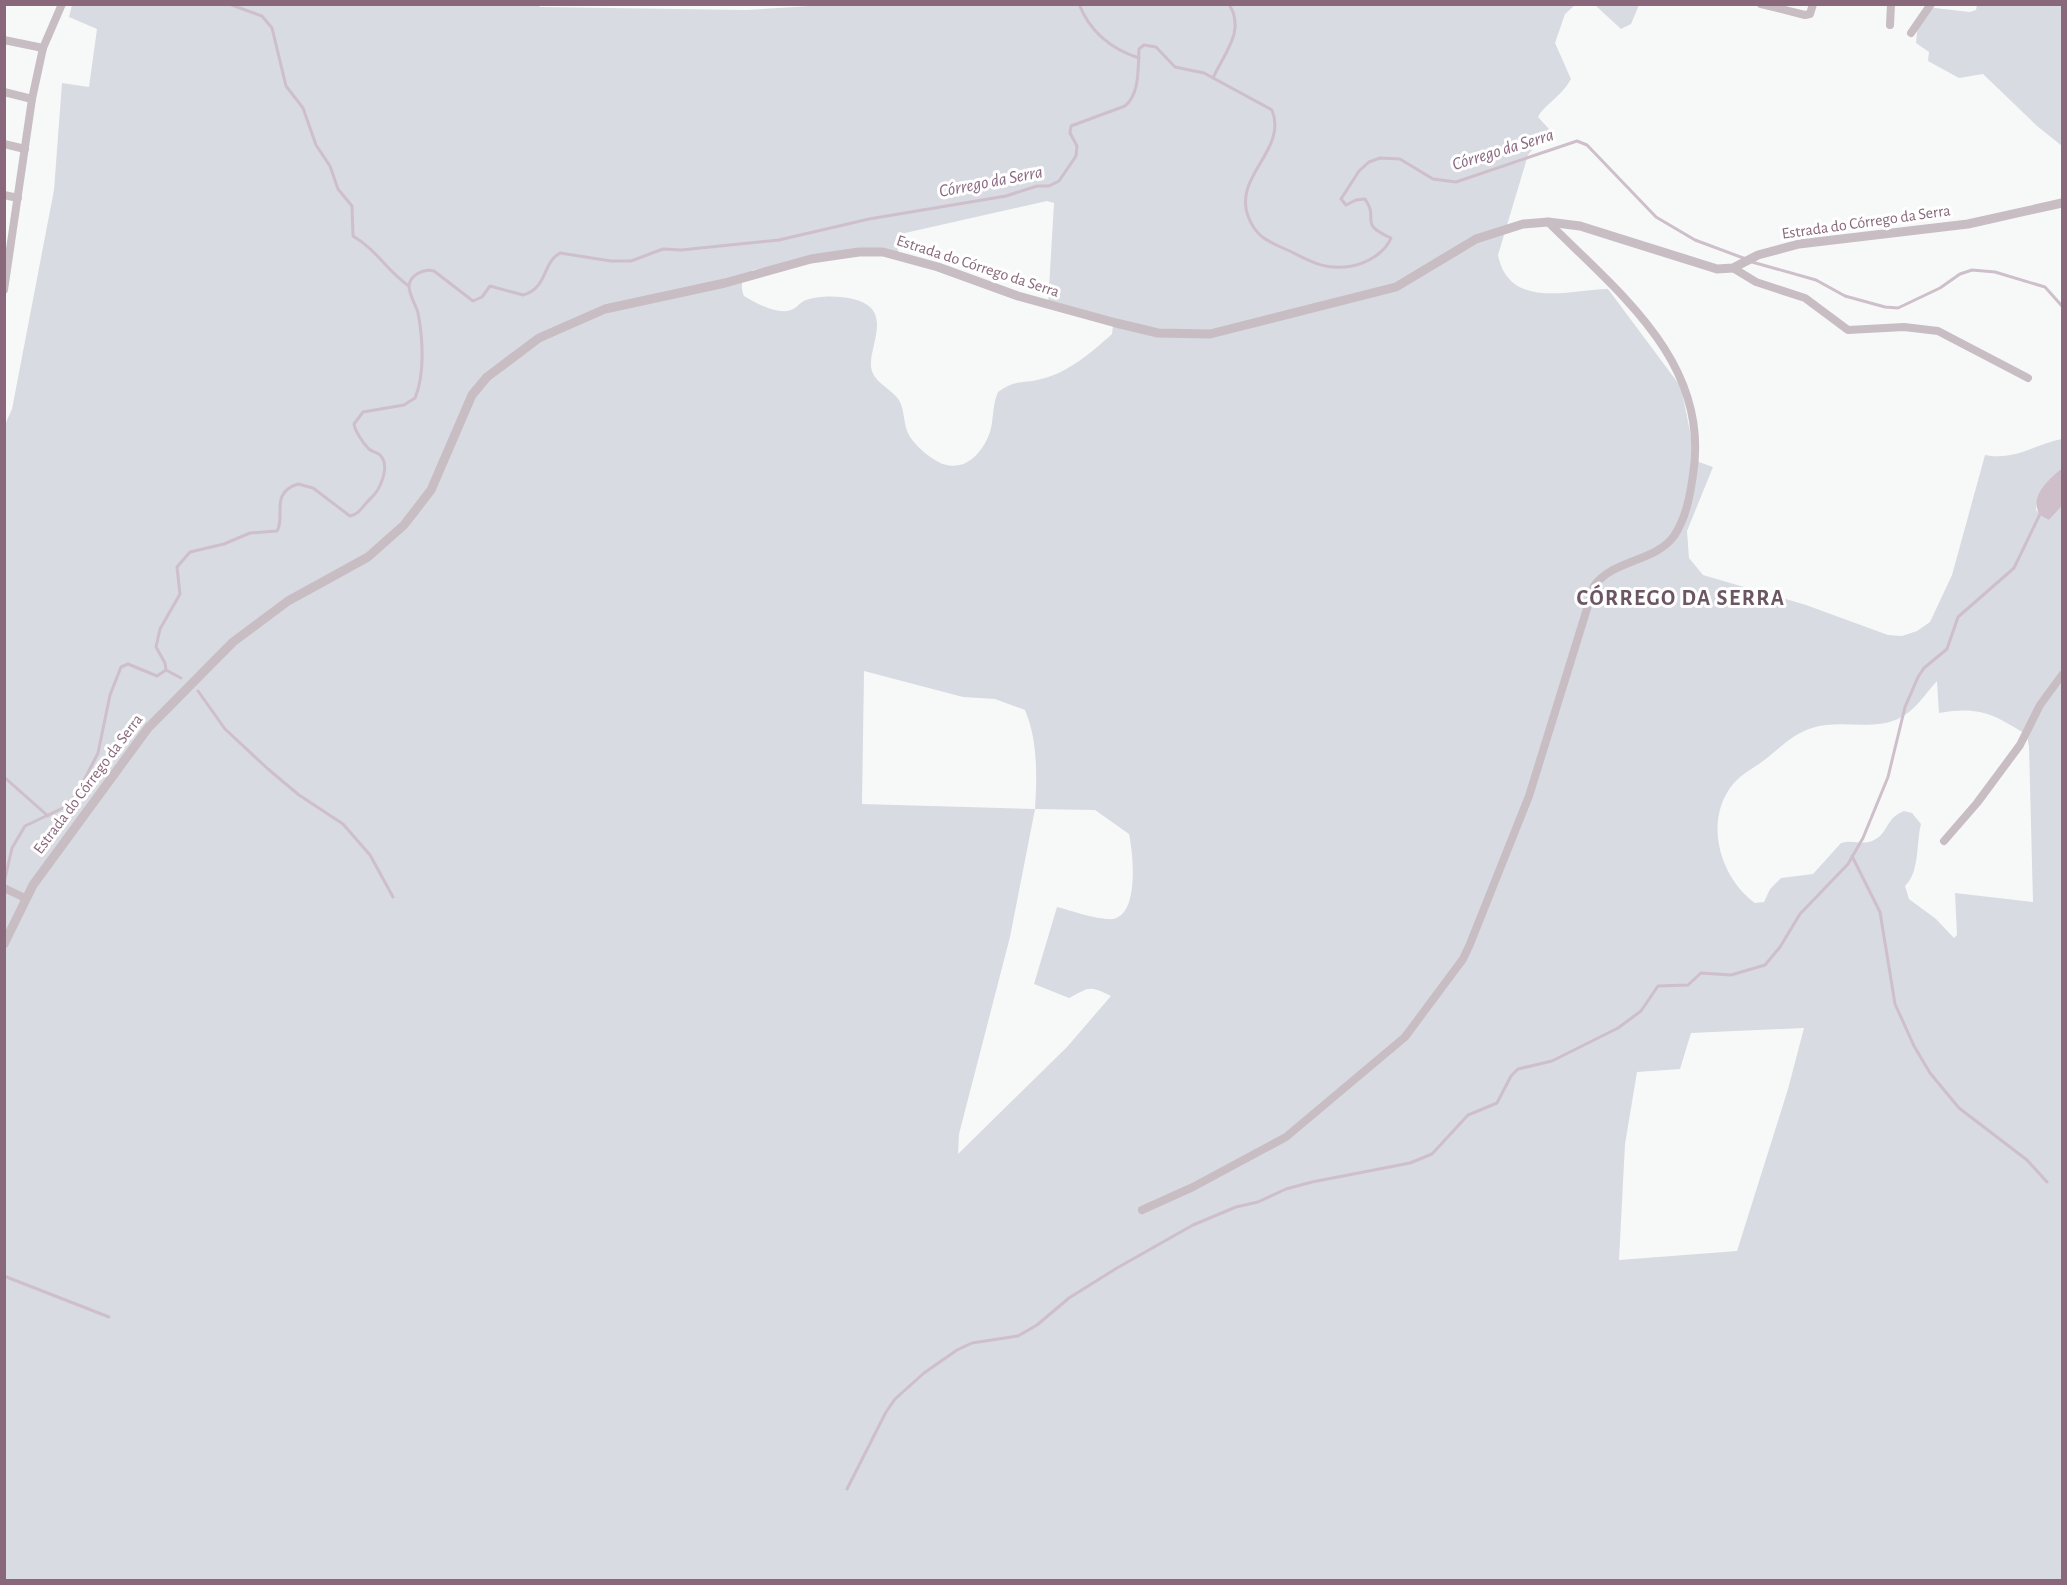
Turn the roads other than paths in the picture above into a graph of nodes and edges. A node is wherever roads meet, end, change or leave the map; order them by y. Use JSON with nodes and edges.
{"nodes":[{"id":1,"x":62,"y":4,"type":"edge"},
{"id":2,"x":1761,"y":4,"type":"edge"},
{"id":3,"x":1891,"y":4,"type":"edge"},
{"id":4,"x":1931,"y":4,"type":"edge"},
{"id":5,"x":1813,"y":7,"type":"edge"},
{"id":6,"x":1890,"y":25,"type":"dead end"},
{"id":7,"x":1911,"y":33,"type":"dead end"},
{"id":8,"x":4,"y":40,"type":"edge"},
{"id":9,"x":43,"y":48,"type":"junction"},
{"id":10,"x":4,"y":92,"type":"edge"},
{"id":11,"x":32,"y":99,"type":"junction"},
{"id":12,"x":4,"y":144,"type":"edge"},
{"id":13,"x":25,"y":149,"type":"junction"},
{"id":14,"x":4,"y":195,"type":"edge"},
{"id":15,"x":18,"y":198,"type":"junction"},
{"id":16,"x":2062,"y":203,"type":"edge"},
{"id":17,"x":1548,"y":222,"type":"junction"},
{"id":18,"x":1733,"y":268,"type":"junction"},
{"id":19,"x":4,"y":290,"type":"edge"},
{"id":20,"x":2028,"y":378,"type":"dead end"},
{"id":21,"x":2062,"y":675,"type":"edge"},
{"id":22,"x":1944,"y":841,"type":"dead end"},
{"id":23,"x":6,"y":889,"type":"edge"},
{"id":24,"x":25,"y":898,"type":"junction"},
{"id":25,"x":4,"y":944,"type":"edge"},
{"id":26,"x":1142,"y":1210,"type":"dead end"}],
"edges":[{"from":1,"to":9,"type":"street"},
{"from":2,"to":5,"type":"street"},
{"from":3,"to":6,"type":"street"},
{"from":4,"to":7,"type":"street"},
{"from":8,"to":9,"type":"street"},
{"from":9,"to":11,"type":"street"},
{"from":10,"to":11,"type":"street"},
{"from":11,"to":13,"type":"street"},
{"from":12,"to":13,"type":"street"},
{"from":13,"to":15,"type":"street"},
{"from":14,"to":15,"type":"street"},
{"from":15,"to":19,"type":"street"},
{"from":16,"to":18,"type":"street","name":"Estrada do Córrego da Serra"},
{"from":17,"to":18,"type":"street","name":"Estrada do Córrego da Serra"},
{"from":17,"to":24,"type":"street","name":"Estrada do Córrego da Serra"},
{"from":17,"to":26,"type":"street"},
{"from":18,"to":20,"type":"street"},
{"from":21,"to":22,"type":"street"},
{"from":23,"to":24,"type":"street"},
{"from":24,"to":25,"type":"street","name":"Estrada do Córrego da Serra"}]}
